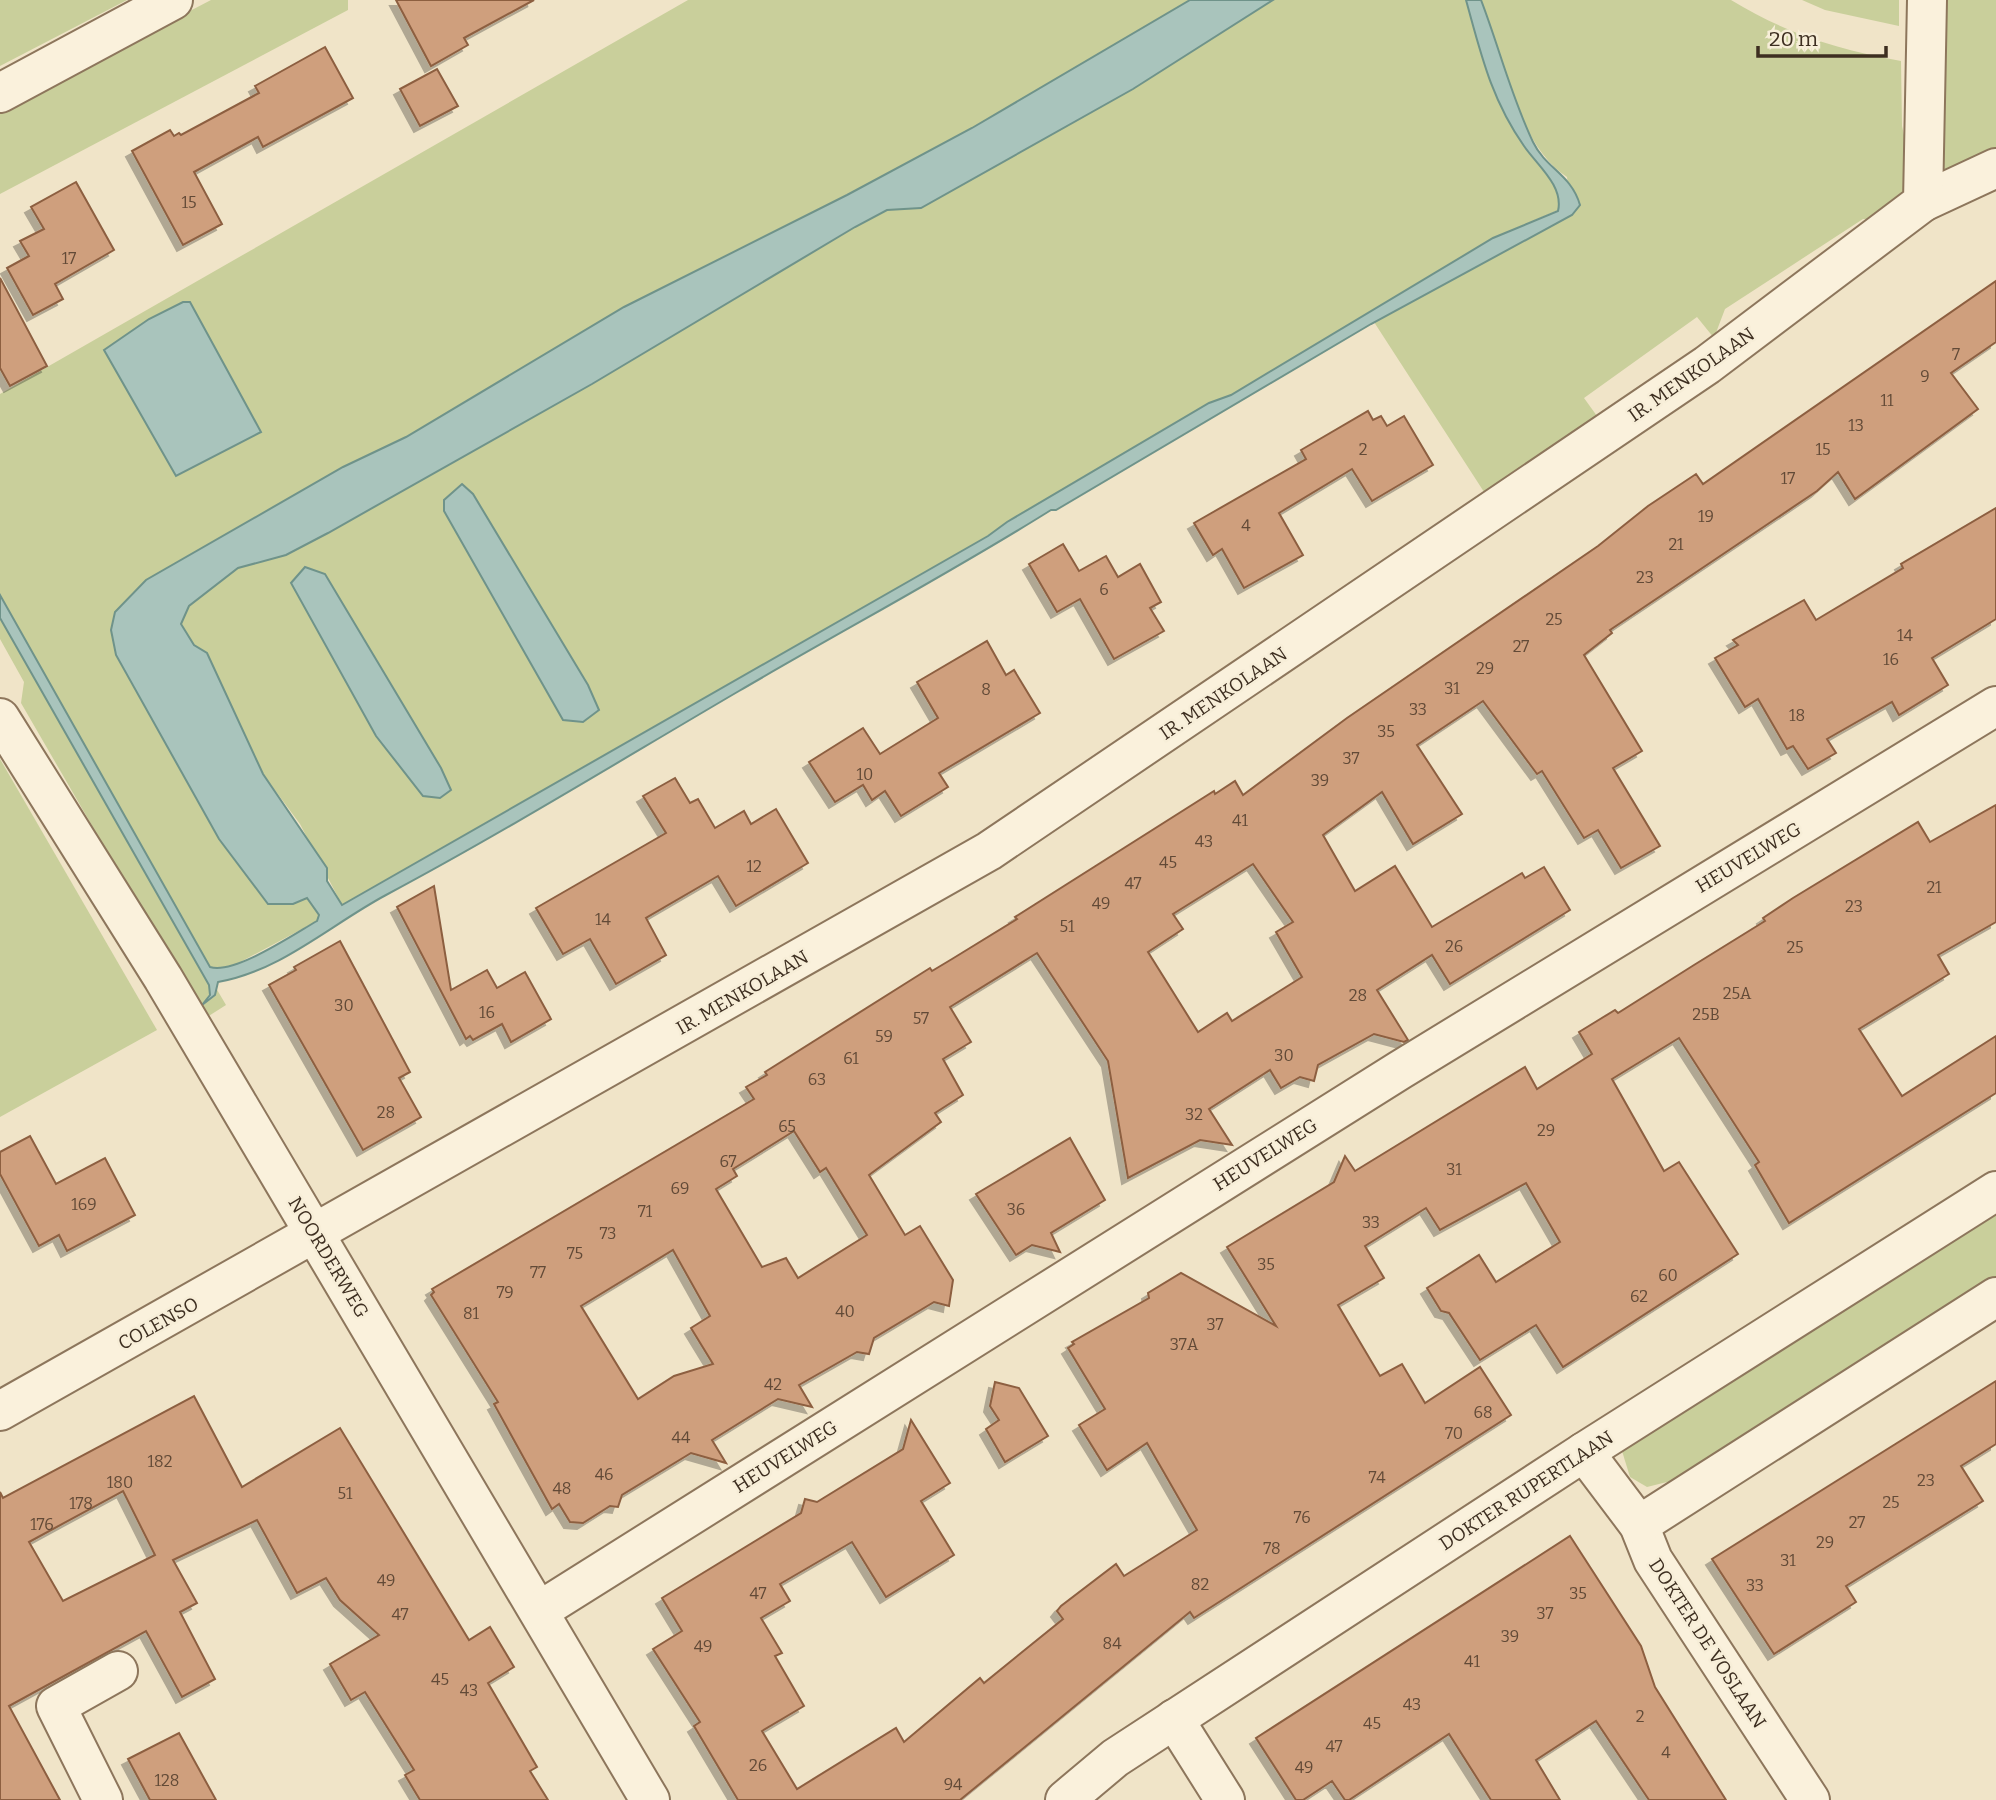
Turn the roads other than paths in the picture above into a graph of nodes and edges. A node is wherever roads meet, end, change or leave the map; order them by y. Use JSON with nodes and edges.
{"nodes":[{"id":1,"x":173,"y":0,"type":"edge"},
{"id":2,"x":1927,"y":0,"type":"edge"},
{"id":3,"x":0,"y":93,"type":"edge"},
{"id":4,"x":1996,"y":168,"type":"edge"},
{"id":5,"x":1923,"y":202,"type":"junction"},
{"id":6,"x":1996,"y":706,"type":"edge"},
{"id":7,"x":0,"y":718,"type":"edge"},
{"id":8,"x":1996,"y":1191,"type":"edge"},
{"id":9,"x":316,"y":1235,"type":"junction"},
{"id":10,"x":1996,"y":1297,"type":"edge"},
{"id":11,"x":0,"y":1411,"type":"edge"},
{"id":12,"x":1584,"y":1452,"type":"junction"},
{"id":13,"x":1639,"y":1525,"type":"junction"},
{"id":14,"x":540,"y":1611,"type":"junction"},
{"id":15,"x":118,"y":1671,"type":"dead end"},
{"id":16,"x":1174,"y":1719,"type":"junction"},
{"id":17,"x":103,"y":1800,"type":"edge"},
{"id":18,"x":650,"y":1800,"type":"edge"},
{"id":19,"x":1065,"y":1800,"type":"edge"},
{"id":20,"x":1225,"y":1800,"type":"edge"},
{"id":21,"x":1810,"y":1800,"type":"edge"}],
"edges":[{"from":1,"to":3,"type":"street"},
{"from":2,"to":5,"type":"street"},
{"from":4,"to":5,"type":"street","name":"IR. MENKOLAAN"},
{"from":5,"to":9,"type":"street","name":"IR. MENKOLAAN"},
{"from":6,"to":14,"type":"street","name":"HEUVELWEG"},
{"from":7,"to":9,"type":"street","name":"NOORDERWEG"},
{"from":8,"to":12,"type":"street","name":"DOKTER RUPERTLAAN"},
{"from":9,"to":11,"type":"street","name":"COLENSO"},
{"from":9,"to":14,"type":"street","name":"NOORDERWEG"},
{"from":10,"to":13,"type":"street"},
{"from":12,"to":13,"type":"street","name":"DOKTER DE VOSLAAN"},
{"from":12,"to":16,"type":"street","name":"DOKTER RUPERTLAAN"},
{"from":13,"to":21,"type":"street","name":"DOKTER DE VOSLAAN"},
{"from":14,"to":18,"type":"street","name":"NOORDERWEG"},
{"from":15,"to":17,"type":"street"},
{"from":16,"to":19,"type":"street","name":"DOKTER RUPERTLAAN"},
{"from":16,"to":20,"type":"street"}]}
